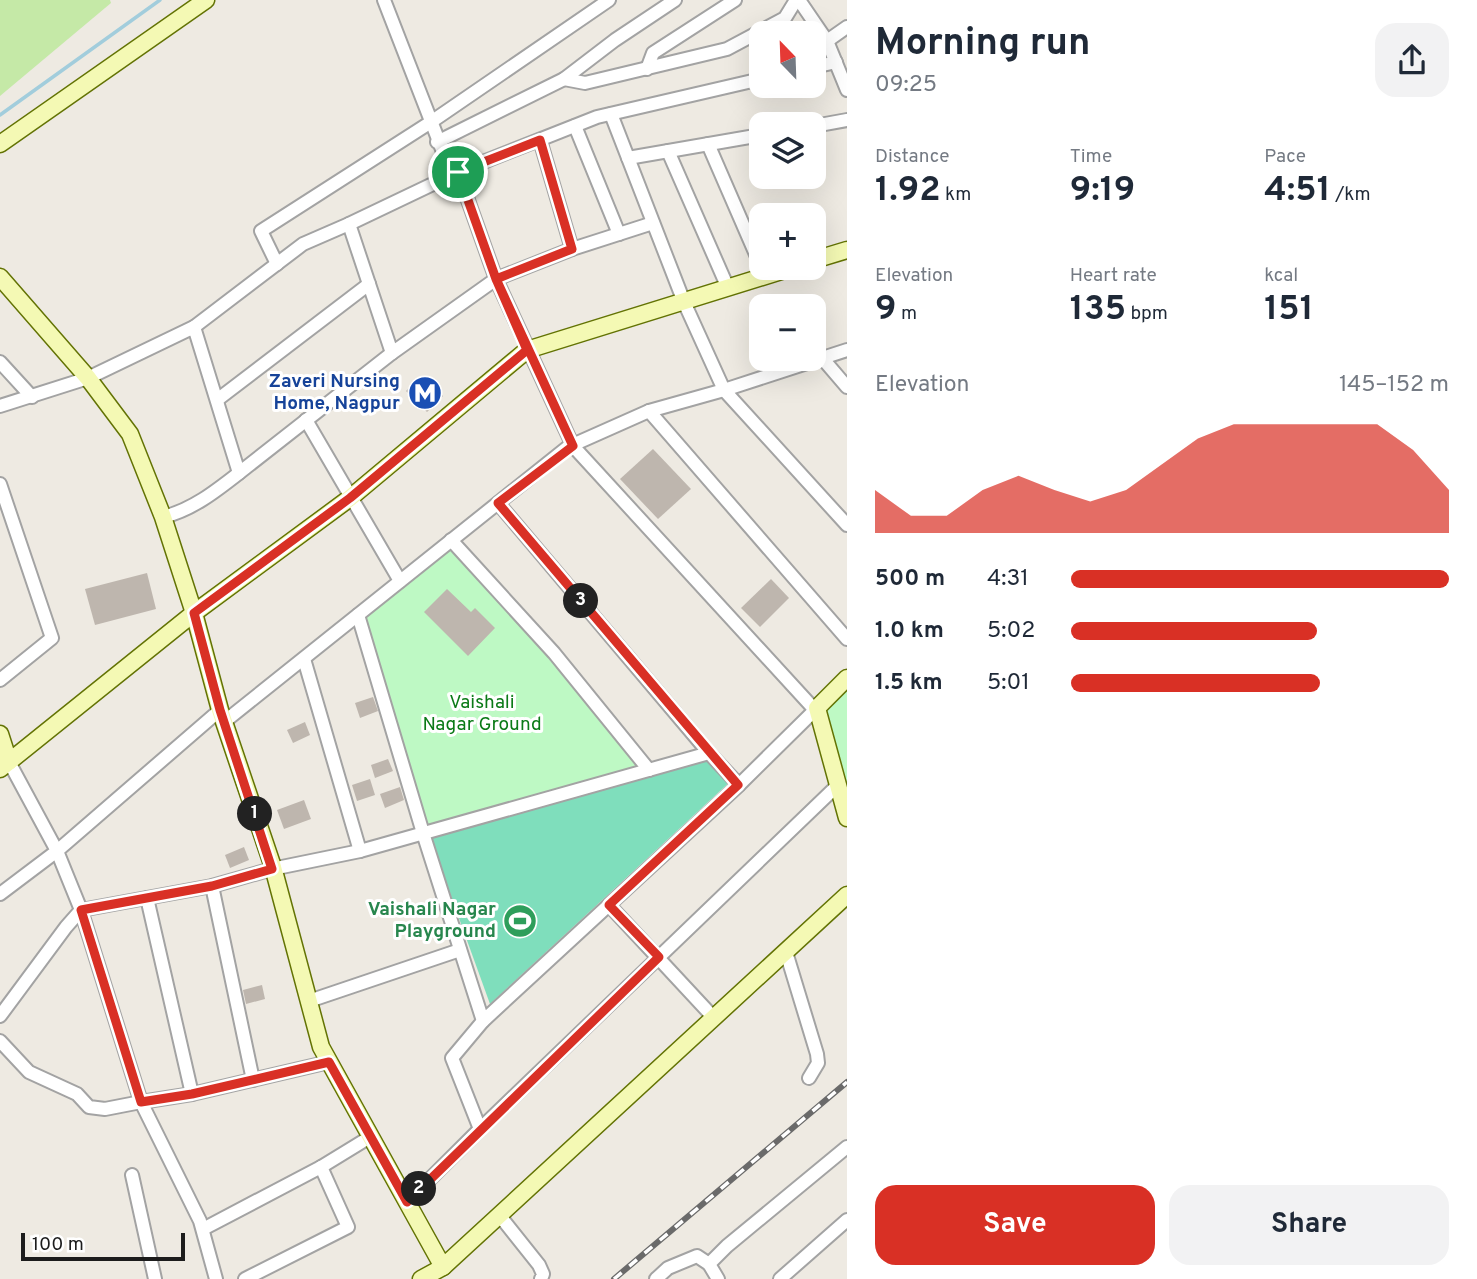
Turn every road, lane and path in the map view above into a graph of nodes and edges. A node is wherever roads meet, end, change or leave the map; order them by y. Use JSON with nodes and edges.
{"nodes":[{"id":1,"x":206,"y":0,"type":"edge"},
{"id":2,"x":384,"y":0,"type":"edge"},
{"id":3,"x":610,"y":0,"type":"edge"},
{"id":4,"x":675,"y":0,"type":"edge"},
{"id":5,"x":734,"y":0,"type":"edge"},
{"id":6,"x":798,"y":0,"type":"edge"},
{"id":7,"x":847,"y":27,"type":"edge"},
{"id":8,"x":828,"y":41,"type":"junction"},
{"id":9,"x":836,"y":62,"type":"junction"},
{"id":10,"x":826,"y":64,"type":"edge"},
{"id":11,"x":647,"y":69,"type":"junction"},
{"id":12,"x":564,"y":79,"type":"junction"},
{"id":13,"x":749,"y":82,"type":"edge"},
{"id":14,"x":847,"y":90,"type":"edge"},
{"id":15,"x":611,"y":114,"type":"junction"},
{"id":16,"x":847,"y":120,"type":"edge"},
{"id":17,"x":431,"y":122,"type":"junction"},
{"id":18,"x":826,"y":124,"type":"edge"},
{"id":19,"x":575,"y":126,"type":"junction"},
{"id":20,"x":749,"y":137,"type":"edge"},
{"id":21,"x":540,"y":140,"type":"junction"},
{"id":22,"x":437,"y":142,"type":"junction"},
{"id":23,"x":0,"y":144,"type":"edge"},
{"id":24,"x":708,"y":144,"type":"junction"},
{"id":25,"x":667,"y":151,"type":"junction"},
{"id":26,"x":628,"y":158,"type":"junction"},
{"id":27,"x":455,"y":174,"type":"junction"},
{"id":28,"x":653,"y":223,"type":"junction"},
{"id":29,"x":349,"y":224,"type":"junction"},
{"id":30,"x":619,"y":234,"type":"junction"},
{"id":31,"x":749,"y":238,"type":"edge"},
{"id":32,"x":572,"y":249,"type":"junction"},
{"id":33,"x":847,"y":250,"type":"edge"},
{"id":34,"x":826,"y":256,"type":"edge"},
{"id":35,"x":277,"y":264,"type":"junction"},
{"id":36,"x":0,"y":277,"type":"edge"},
{"id":37,"x":749,"y":277,"type":"edge"},
{"id":38,"x":496,"y":279,"type":"junction"},
{"id":39,"x":369,"y":284,"type":"junction"},
{"id":40,"x":728,"y":288,"type":"junction"},
{"id":41,"x":684,"y":302,"type":"junction"},
{"id":42,"x":194,"y":327,"type":"junction"},
{"id":43,"x":527,"y":350,"type":"junction"},
{"id":44,"x":847,"y":350,"type":"edge"},
{"id":45,"x":392,"y":353,"type":"junction"},
{"id":46,"x":826,"y":358,"type":"edge"},
{"id":47,"x":0,"y":362,"type":"edge"},
{"id":48,"x":826,"y":362,"type":"edge"},
{"id":49,"x":785,"y":371,"type":"edge"},
{"id":50,"x":88,"y":378,"type":"junction"},
{"id":51,"x":847,"y":387,"type":"edge"},
{"id":52,"x":724,"y":390,"type":"junction"},
{"id":53,"x":32,"y":397,"type":"junction"},
{"id":54,"x":217,"y":400,"type":"junction"},
{"id":55,"x":0,"y":406,"type":"edge"},
{"id":56,"x":649,"y":411,"type":"junction"},
{"id":57,"x":306,"y":420,"type":"junction"},
{"id":58,"x":573,"y":446,"type":"junction"},
{"id":59,"x":239,"y":473,"type":"junction"},
{"id":60,"x":0,"y":484,"type":"edge"},
{"id":61,"x":350,"y":498,"type":"junction"},
{"id":62,"x":498,"y":503,"type":"junction"},
{"id":63,"x":163,"y":517,"type":"junction"},
{"id":64,"x":847,"y":525,"type":"edge"},
{"id":65,"x":451,"y":540,"type":"junction"},
{"id":66,"x":400,"y":581,"type":"junction"},
{"id":67,"x":194,"y":613,"type":"junction"},
{"id":68,"x":358,"y":615,"type":"junction"},
{"id":69,"x":847,"y":639,"type":"edge"},
{"id":70,"x":304,"y":659,"type":"junction"},
{"id":71,"x":847,"y":678,"type":"edge"},
{"id":72,"x":0,"y":680,"type":"edge"},
{"id":73,"x":816,"y":709,"type":"junction"},
{"id":74,"x":222,"y":716,"type":"junction"},
{"id":75,"x":0,"y":734,"type":"edge"},
{"id":76,"x":709,"y":753,"type":"junction"},
{"id":77,"x":5,"y":766,"type":"edge"},
{"id":78,"x":649,"y":770,"type":"junction"},
{"id":79,"x":839,"y":784,"type":"junction"},
{"id":80,"x":738,"y":785,"type":"junction"},
{"id":81,"x":847,"y":818,"type":"edge"},
{"id":82,"x":422,"y":834,"type":"junction"},
{"id":83,"x":58,"y":851,"type":"junction"},
{"id":84,"x":360,"y":851,"type":"junction"},
{"id":85,"x":272,"y":869,"type":"junction"},
{"id":86,"x":212,"y":886,"type":"junction"},
{"id":87,"x":0,"y":894,"type":"edge"},
{"id":88,"x":847,"y":895,"type":"edge"},
{"id":89,"x":147,"y":898,"type":"junction"},
{"id":90,"x":609,"y":905,"type":"junction"},
{"id":91,"x":81,"y":910,"type":"junction"},
{"id":92,"x":460,"y":950,"type":"junction"},
{"id":93,"x":786,"y":952,"type":"junction"},
{"id":94,"x":659,"y":957,"type":"junction"},
{"id":95,"x":309,"y":1002,"type":"junction"},
{"id":96,"x":0,"y":1016,"type":"edge"},
{"id":97,"x":714,"y":1018,"type":"junction"},
{"id":98,"x":483,"y":1021,"type":"junction"},
{"id":99,"x":0,"y":1041,"type":"edge"},
{"id":100,"x":329,"y":1062,"type":"junction"},
{"id":101,"x":809,"y":1078,"type":"dead end"},
{"id":102,"x":253,"y":1080,"type":"junction"},
{"id":103,"x":192,"y":1094,"type":"junction"},
{"id":104,"x":141,"y":1102,"type":"junction"},
{"id":105,"x":480,"y":1129,"type":"junction"},
{"id":106,"x":370,"y":1136,"type":"junction"},
{"id":107,"x":847,"y":1147,"type":"edge"},
{"id":108,"x":321,"y":1167,"type":"junction"},
{"id":109,"x":132,"y":1175,"type":"dead end"},
{"id":110,"x":407,"y":1202,"type":"junction"},
{"id":111,"x":500,"y":1216,"type":"junction"},
{"id":112,"x":847,"y":1220,"type":"edge"},
{"id":113,"x":202,"y":1229,"type":"junction"},
{"id":114,"x":709,"y":1264,"type":"junction"},
{"id":115,"x":443,"y":1267,"type":"junction"},
{"id":116,"x":155,"y":1279,"type":"edge"},
{"id":117,"x":216,"y":1279,"type":"edge"},
{"id":118,"x":245,"y":1279,"type":"edge"},
{"id":119,"x":421,"y":1279,"type":"edge"},
{"id":120,"x":541,"y":1279,"type":"edge"},
{"id":121,"x":656,"y":1279,"type":"edge"},
{"id":122,"x":718,"y":1279,"type":"edge"},
{"id":123,"x":780,"y":1279,"type":"edge"}],
"edges":[{"from":1,"to":23,"type":"street"},
{"from":2,"to":17,"type":"street"},
{"from":3,"to":17,"type":"street"},
{"from":4,"to":12,"type":"street"},
{"from":5,"to":11,"type":"street"},
{"from":6,"to":8,"type":"street"},
{"from":6,"to":11,"type":"street"},
{"from":7,"to":8,"type":"street"},
{"from":8,"to":9,"type":"street"},
{"from":9,"to":10,"type":"street"},
{"from":9,"to":14,"type":"street"},
{"from":11,"to":12,"type":"street"},
{"from":12,"to":22,"type":"street"},
{"from":13,"to":15,"type":"street"},
{"from":15,"to":19,"type":"street"},
{"from":15,"to":26,"type":"street"},
{"from":16,"to":18,"type":"street"},
{"from":17,"to":22,"type":"street"},
{"from":17,"to":35,"type":"street"},
{"from":19,"to":21,"type":"street"},
{"from":19,"to":30,"type":"street"},
{"from":20,"to":24,"type":"street"},
{"from":21,"to":27,"type":"street"},
{"from":21,"to":32,"type":"street"},
{"from":22,"to":27,"type":"street"},
{"from":24,"to":25,"type":"street"},
{"from":24,"to":31,"type":"street"},
{"from":25,"to":26,"type":"street"},
{"from":25,"to":40,"type":"street"},
{"from":26,"to":28,"type":"street"},
{"from":27,"to":29,"type":"street"},
{"from":27,"to":38,"type":"street"},
{"from":28,"to":30,"type":"street"},
{"from":28,"to":41,"type":"street"},
{"from":29,"to":35,"type":"street"},
{"from":29,"to":39,"type":"street"},
{"from":30,"to":32,"type":"street"},
{"from":32,"to":38,"type":"street"},
{"from":33,"to":34,"type":"street"},
{"from":35,"to":42,"type":"street"},
{"from":36,"to":50,"type":"street"},
{"from":37,"to":40,"type":"street"},
{"from":38,"to":43,"type":"street"},
{"from":38,"to":45,"type":"street"},
{"from":39,"to":45,"type":"street"},
{"from":39,"to":54,"type":"street"},
{"from":40,"to":41,"type":"street"},
{"from":41,"to":43,"type":"street"},
{"from":41,"to":52,"type":"street"},
{"from":42,"to":50,"type":"street"},
{"from":42,"to":54,"type":"street"},
{"from":43,"to":58,"type":"street"},
{"from":43,"to":61,"type":"street"},
{"from":44,"to":46,"type":"street"},
{"from":45,"to":57,"type":"street"},
{"from":47,"to":53,"type":"street"},
{"from":48,"to":51,"type":"street"},
{"from":49,"to":52,"type":"street"},
{"from":50,"to":53,"type":"street"},
{"from":50,"to":63,"type":"street"},
{"from":52,"to":56,"type":"street"},
{"from":52,"to":64,"type":"street"},
{"from":53,"to":55,"type":"street"},
{"from":54,"to":59,"type":"street"},
{"from":56,"to":58,"type":"street"},
{"from":56,"to":69,"type":"street"},
{"from":57,"to":59,"type":"street"},
{"from":57,"to":61,"type":"street"},
{"from":58,"to":62,"type":"street"},
{"from":58,"to":73,"type":"street"},
{"from":59,"to":63,"type":"street"},
{"from":60,"to":72,"type":"street"},
{"from":61,"to":66,"type":"street"},
{"from":61,"to":67,"type":"street"},
{"from":62,"to":65,"type":"street"},
{"from":62,"to":76,"type":"street"},
{"from":63,"to":67,"type":"street"},
{"from":65,"to":66,"type":"street"},
{"from":65,"to":78,"type":"street"},
{"from":66,"to":68,"type":"street"},
{"from":67,"to":74,"type":"street"},
{"from":67,"to":77,"type":"street"},
{"from":68,"to":70,"type":"street"},
{"from":68,"to":82,"type":"street"},
{"from":70,"to":74,"type":"street"},
{"from":70,"to":84,"type":"street"},
{"from":71,"to":73,"type":"street"},
{"from":73,"to":79,"type":"street"},
{"from":73,"to":80,"type":"street"},
{"from":74,"to":83,"type":"street"},
{"from":74,"to":85,"type":"street"},
{"from":75,"to":77,"type":"street"},
{"from":76,"to":78,"type":"street"},
{"from":76,"to":80,"type":"street"},
{"from":77,"to":83,"type":"street"},
{"from":78,"to":82,"type":"street"},
{"from":79,"to":81,"type":"street"},
{"from":79,"to":94,"type":"street"},
{"from":80,"to":90,"type":"street"},
{"from":82,"to":84,"type":"street"},
{"from":82,"to":92,"type":"street"},
{"from":83,"to":87,"type":"street"},
{"from":83,"to":91,"type":"street"},
{"from":84,"to":85,"type":"street"},
{"from":85,"to":86,"type":"street"},
{"from":85,"to":95,"type":"street"},
{"from":86,"to":89,"type":"street"},
{"from":86,"to":102,"type":"street"},
{"from":88,"to":93,"type":"street"},
{"from":89,"to":91,"type":"street"},
{"from":89,"to":103,"type":"street"},
{"from":90,"to":94,"type":"street"},
{"from":90,"to":98,"type":"street"},
{"from":91,"to":96,"type":"street"},
{"from":91,"to":104,"type":"street"},
{"from":92,"to":95,"type":"street"},
{"from":92,"to":98,"type":"street"},
{"from":93,"to":97,"type":"street"},
{"from":93,"to":101,"type":"street"},
{"from":94,"to":97,"type":"street"},
{"from":94,"to":105,"type":"street"},
{"from":95,"to":100,"type":"street"},
{"from":97,"to":111,"type":"street"},
{"from":98,"to":105,"type":"street"},
{"from":99,"to":104,"type":"street"},
{"from":100,"to":102,"type":"street"},
{"from":100,"to":106,"type":"street"},
{"from":102,"to":103,"type":"street"},
{"from":103,"to":104,"type":"street"},
{"from":104,"to":113,"type":"street"},
{"from":105,"to":110,"type":"street"},
{"from":106,"to":108,"type":"street"},
{"from":106,"to":110,"type":"street"},
{"from":107,"to":114,"type":"street"},
{"from":108,"to":113,"type":"street"},
{"from":108,"to":118,"type":"street"},
{"from":109,"to":116,"type":"street"},
{"from":110,"to":115,"type":"street"},
{"from":111,"to":115,"type":"street"},
{"from":111,"to":120,"type":"street"},
{"from":112,"to":123,"type":"street"},
{"from":113,"to":117,"type":"street"},
{"from":114,"to":121,"type":"street"},
{"from":114,"to":122,"type":"street"},
{"from":115,"to":119,"type":"street"}]}
